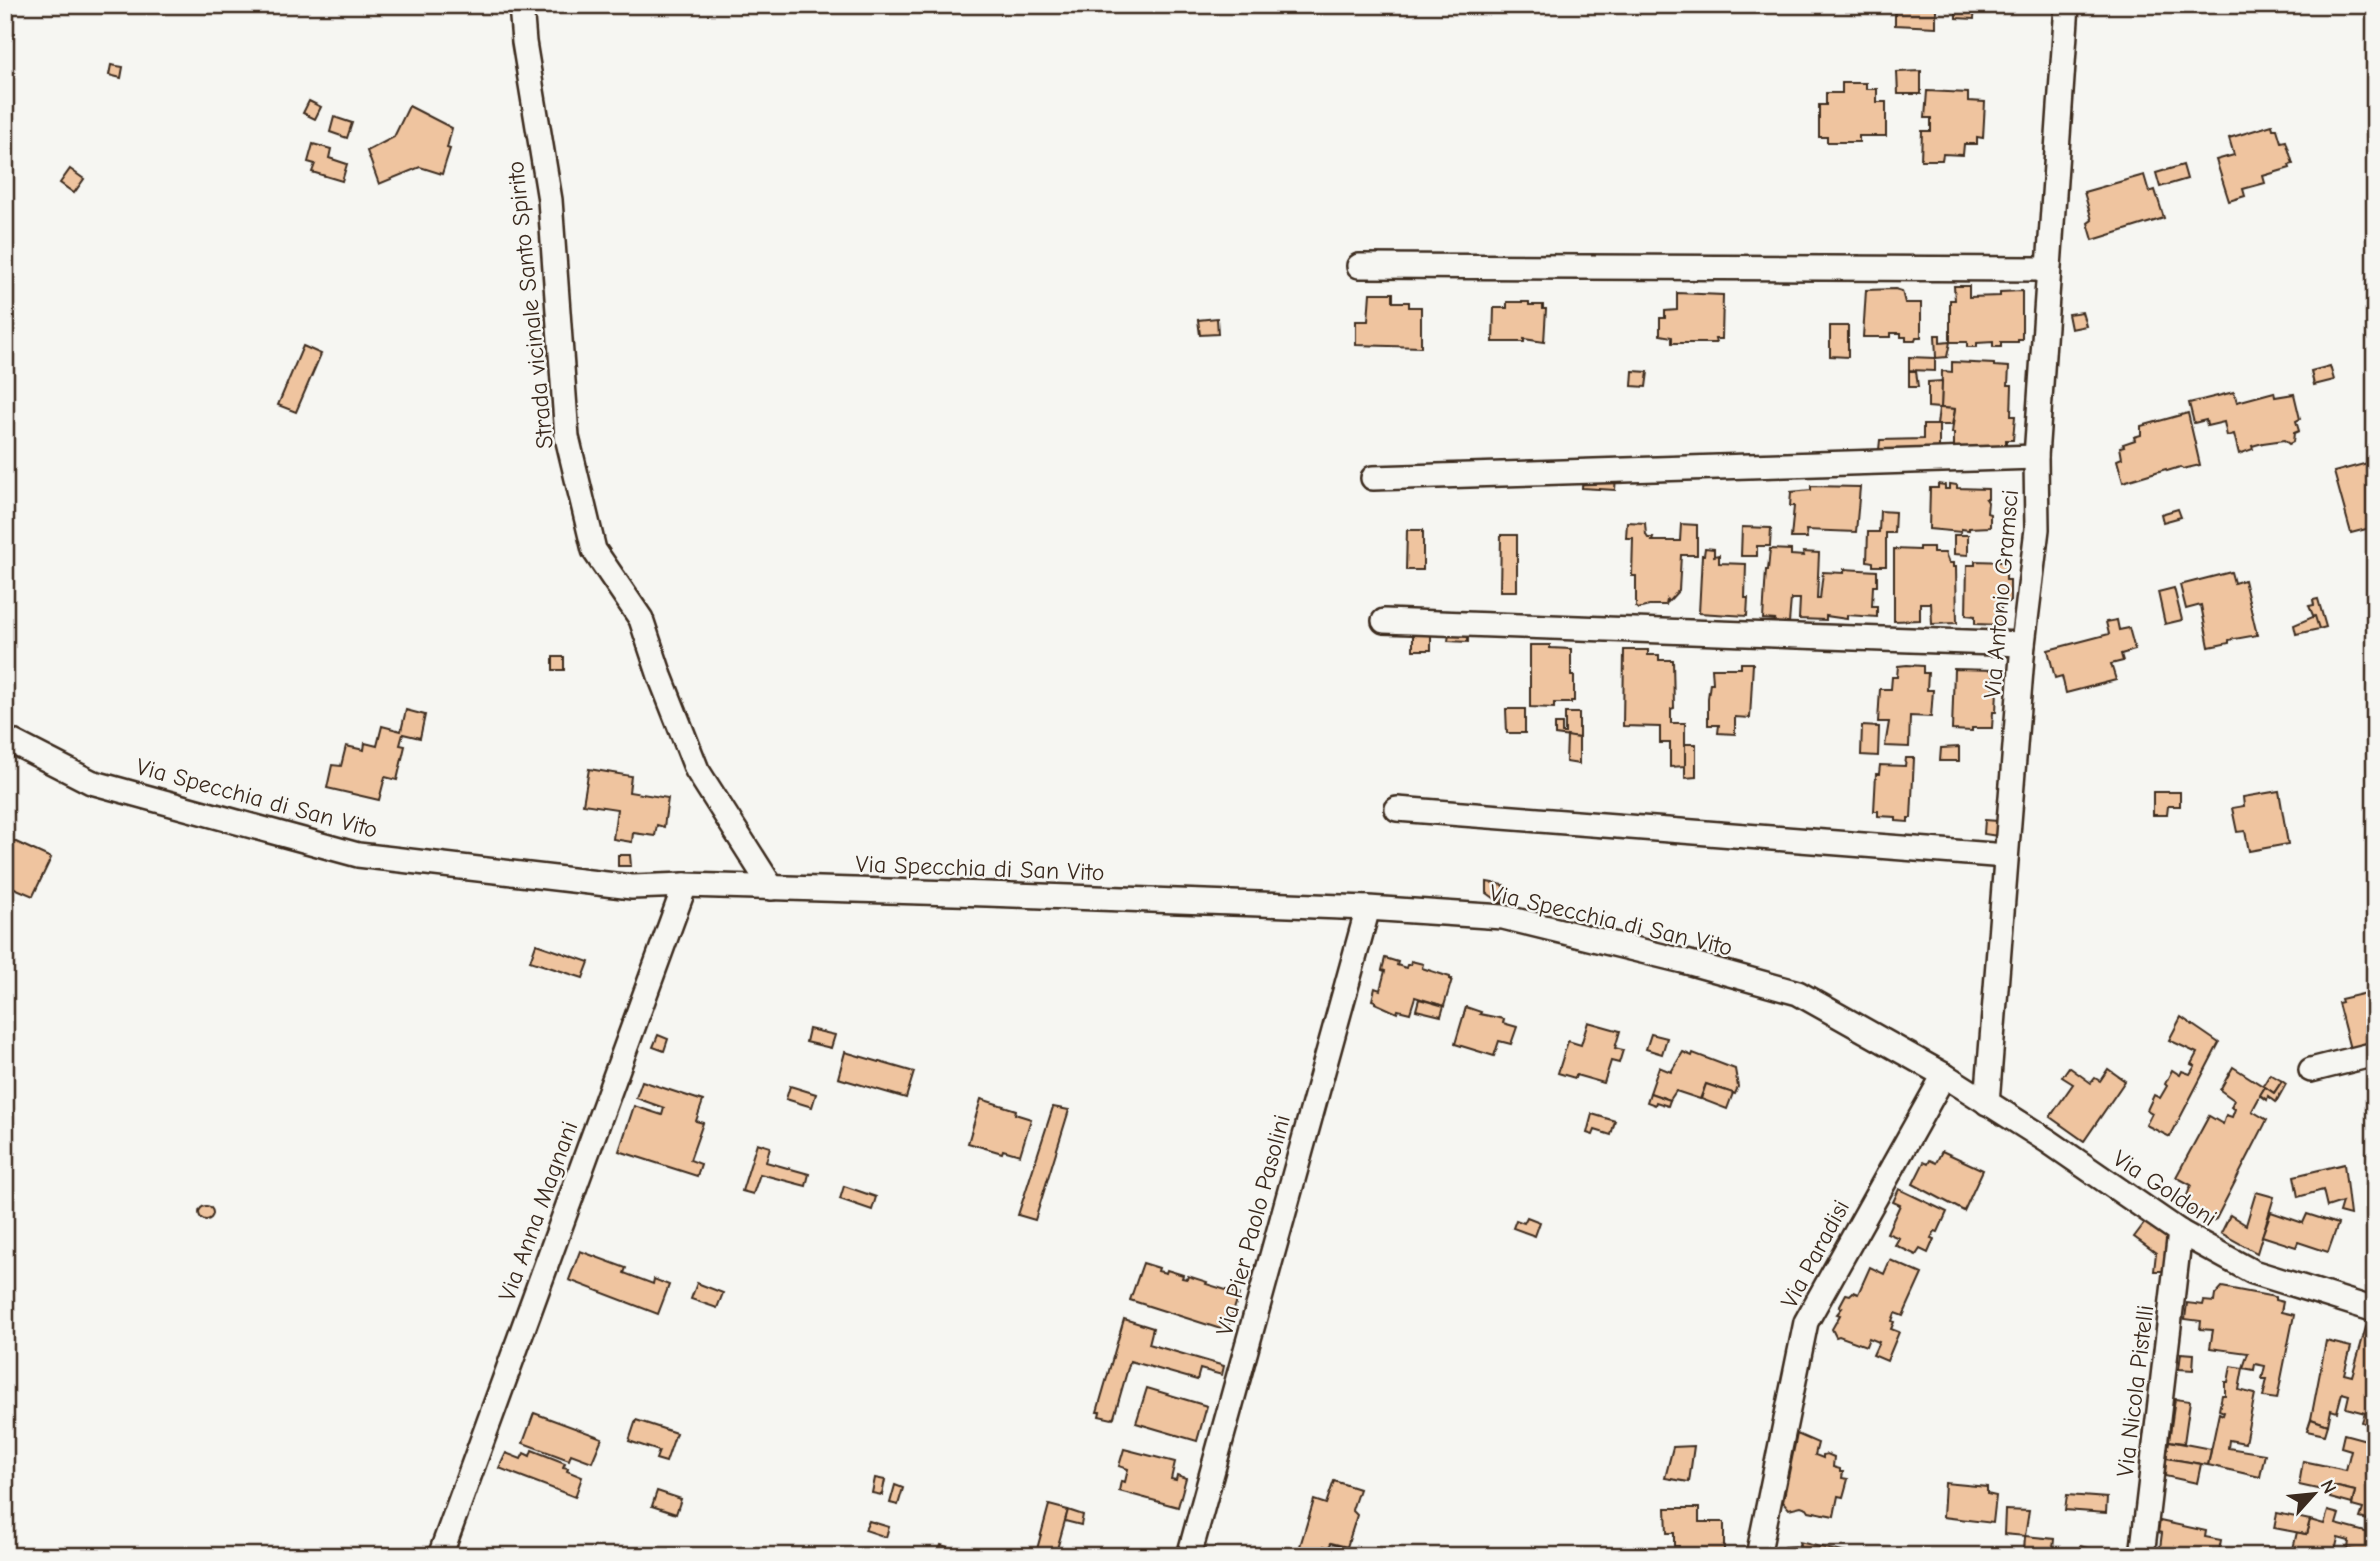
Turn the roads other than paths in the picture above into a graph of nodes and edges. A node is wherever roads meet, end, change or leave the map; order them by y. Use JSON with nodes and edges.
{"nodes":[{"id":1,"x":520,"y":5,"type":"edge"},
{"id":2,"x":2067,"y":5,"type":"edge"},
{"id":3,"x":1359,"y":267,"type":"dead end"},
{"id":4,"x":2048,"y":269,"type":"junction"},
{"id":5,"x":2036,"y":457,"type":"junction"},
{"id":6,"x":1373,"y":478,"type":"dead end"},
{"id":7,"x":1384,"y":621,"type":"dead end"},
{"id":8,"x":2023,"y":644,"type":"junction"},
{"id":9,"x":5,"y":738,"type":"edge"},
{"id":10,"x":1397,"y":809,"type":"dead end"},
{"id":11,"x":2007,"y":856,"type":"junction"},
{"id":12,"x":685,"y":885,"type":"junction"},
{"id":13,"x":772,"y":888,"type":"junction"},
{"id":14,"x":1368,"y":908,"type":"junction"},
{"id":15,"x":2375,"y":1054,"type":"edge"},
{"id":16,"x":2311,"y":1070,"type":"dead end"},
{"id":17,"x":1944,"y":1075,"type":"junction"},
{"id":18,"x":1987,"y":1103,"type":"junction"},
{"id":19,"x":2180,"y":1232,"type":"junction"},
{"id":20,"x":2375,"y":1310,"type":"edge"},
{"id":21,"x":440,"y":1556,"type":"edge"},
{"id":22,"x":1189,"y":1556,"type":"edge"},
{"id":23,"x":1758,"y":1556,"type":"edge"},
{"id":24,"x":2142,"y":1556,"type":"edge"}],
"edges":[{"from":1,"to":13,"type":"street","name":"Strada vicinale Santo Spirito"},
{"from":2,"to":4,"type":"street","name":"Via Antonio Gramsci"},
{"from":3,"to":4,"type":"street"},
{"from":4,"to":5,"type":"street","name":"Via Antonio Gramsci"},
{"from":5,"to":6,"type":"street"},
{"from":5,"to":8,"type":"street","name":"Via Antonio Gramsci"},
{"from":7,"to":8,"type":"street"},
{"from":8,"to":11,"type":"street","name":"Via Antonio Gramsci"},
{"from":9,"to":12,"type":"street","name":"Via Specchia di San Vito"},
{"from":10,"to":11,"type":"street"},
{"from":11,"to":18,"type":"street","name":"Via Antonio Gramsci"},
{"from":12,"to":13,"type":"street","name":"Via Specchia di San Vito"},
{"from":12,"to":21,"type":"street","name":"Via Anna Magnani"},
{"from":13,"to":14,"type":"street","name":"Via Specchia di San Vito"},
{"from":14,"to":17,"type":"street","name":"Via Specchia di San Vito"},
{"from":14,"to":22,"type":"street","name":"Via Pier Paolo Pasolini"},
{"from":15,"to":16,"type":"street"},
{"from":17,"to":18,"type":"street","name":"Via Goldoni"},
{"from":17,"to":23,"type":"street","name":"Via Paradisi"},
{"from":18,"to":19,"type":"street","name":"Via Goldoni"},
{"from":19,"to":20,"type":"street","name":"Via Goldoni"},
{"from":19,"to":24,"type":"street","name":"Via Nicola Pistelli"}]}
